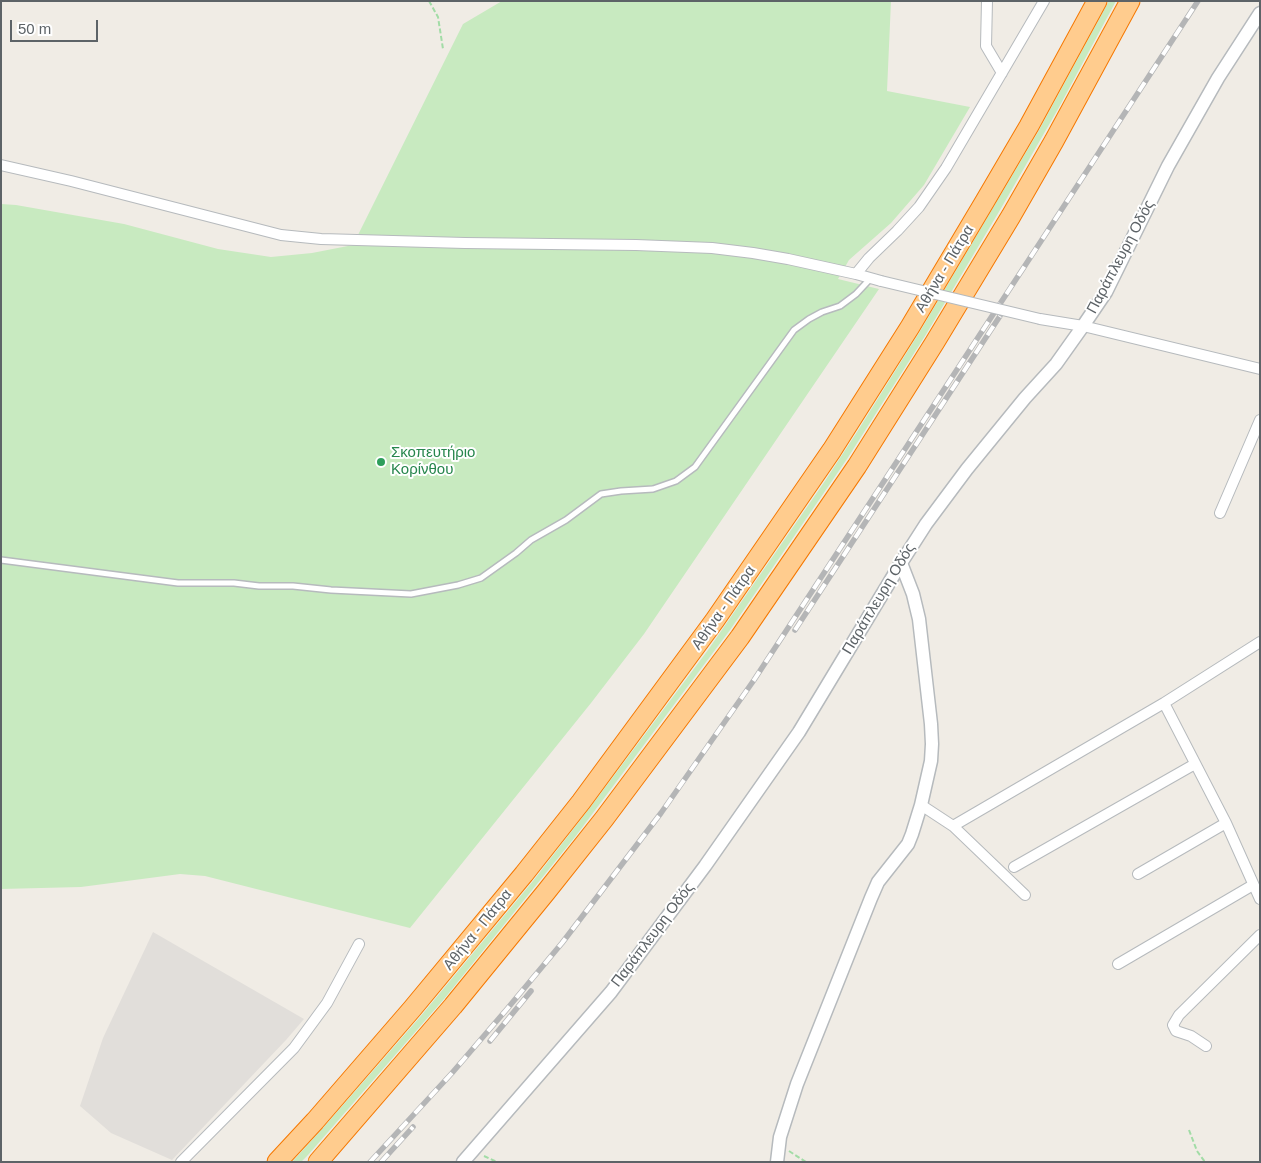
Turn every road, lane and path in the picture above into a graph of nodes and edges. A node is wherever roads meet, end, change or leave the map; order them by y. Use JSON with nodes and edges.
{"nodes":[{"id":1,"x":429,"y":1,"type":"edge"},
{"id":2,"x":987,"y":1,"type":"edge"},
{"id":3,"x":1044,"y":1,"type":"edge"},
{"id":4,"x":1097,"y":1,"type":"edge"},
{"id":5,"x":1130,"y":1,"type":"edge"},
{"id":6,"x":1260,"y":13,"type":"edge"},
{"id":7,"x":443,"y":49,"type":"dead end"},
{"id":8,"x":1002,"y":73,"type":"junction"},
{"id":9,"x":1,"y":165,"type":"edge"},
{"id":10,"x":856,"y":274,"type":"junction"},
{"id":11,"x":870,"y":278,"type":"junction"},
{"id":12,"x":1084,"y":326,"type":"junction"},
{"id":13,"x":1260,"y":369,"type":"edge"},
{"id":14,"x":1260,"y":420,"type":"edge"},
{"id":15,"x":1220,"y":513,"type":"dead end"},
{"id":16,"x":1,"y":560,"type":"edge"},
{"id":17,"x":900,"y":562,"type":"junction"},
{"id":18,"x":1260,"y":642,"type":"edge"},
{"id":19,"x":1164,"y":703,"type":"junction"},
{"id":20,"x":1195,"y":764,"type":"junction"},
{"id":21,"x":921,"y":805,"type":"junction"},
{"id":22,"x":1226,"y":823,"type":"junction"},
{"id":23,"x":953,"y":826,"type":"junction"},
{"id":24,"x":1014,"y":867,"type":"dead end"},
{"id":25,"x":1138,"y":874,"type":"dead end"},
{"id":26,"x":1254,"y":885,"type":"junction"},
{"id":27,"x":1025,"y":895,"type":"dead end"},
{"id":28,"x":1260,"y":899,"type":"edge"},
{"id":29,"x":1260,"y":935,"type":"edge"},
{"id":30,"x":359,"y":944,"type":"dead end"},
{"id":31,"x":1118,"y":964,"type":"dead end"},
{"id":32,"x":1206,"y":1046,"type":"dead end"},
{"id":33,"x":1189,"y":1130,"type":"dead end"},
{"id":34,"x":181,"y":1162,"type":"edge"},
{"id":35,"x":277,"y":1162,"type":"edge"},
{"id":36,"x":318,"y":1162,"type":"edge"},
{"id":37,"x":463,"y":1162,"type":"edge"},
{"id":38,"x":777,"y":1162,"type":"edge"},
{"id":39,"x":1205,"y":1162,"type":"edge"}],
"edges":[{"from":1,"to":7,"type":"path"},
{"from":2,"to":8,"type":"street"},
{"from":3,"to":8,"type":"street"},
{"from":4,"to":35,"type":"highway","name":"Αθήνα - Πάτρα"},
{"from":5,"to":36,"type":"highway","name":"Αθήνα - Πάτρα"},
{"from":6,"to":12,"type":"street","name":"Παράπλευρη Οδός"},
{"from":8,"to":10,"type":"street"},
{"from":9,"to":10,"type":"street"},
{"from":10,"to":11,"type":"street"},
{"from":11,"to":12,"type":"street","bridge":true},
{"from":11,"to":16,"type":"lane"},
{"from":12,"to":13,"type":"street"},
{"from":12,"to":17,"type":"street","name":"Παράπλευρη Οδός"},
{"from":14,"to":15,"type":"street"},
{"from":17,"to":21,"type":"street"},
{"from":17,"to":37,"type":"street","name":"Παράπλευρη Οδός"},
{"from":18,"to":19,"type":"street"},
{"from":19,"to":20,"type":"street"},
{"from":19,"to":23,"type":"street"},
{"from":20,"to":22,"type":"street"},
{"from":20,"to":24,"type":"street"},
{"from":21,"to":23,"type":"street"},
{"from":21,"to":38,"type":"street"},
{"from":22,"to":25,"type":"street"},
{"from":22,"to":26,"type":"street"},
{"from":23,"to":27,"type":"street"},
{"from":26,"to":28,"type":"street"},
{"from":26,"to":31,"type":"street"},
{"from":29,"to":32,"type":"street"},
{"from":30,"to":34,"type":"street"},
{"from":33,"to":39,"type":"path"}]}
